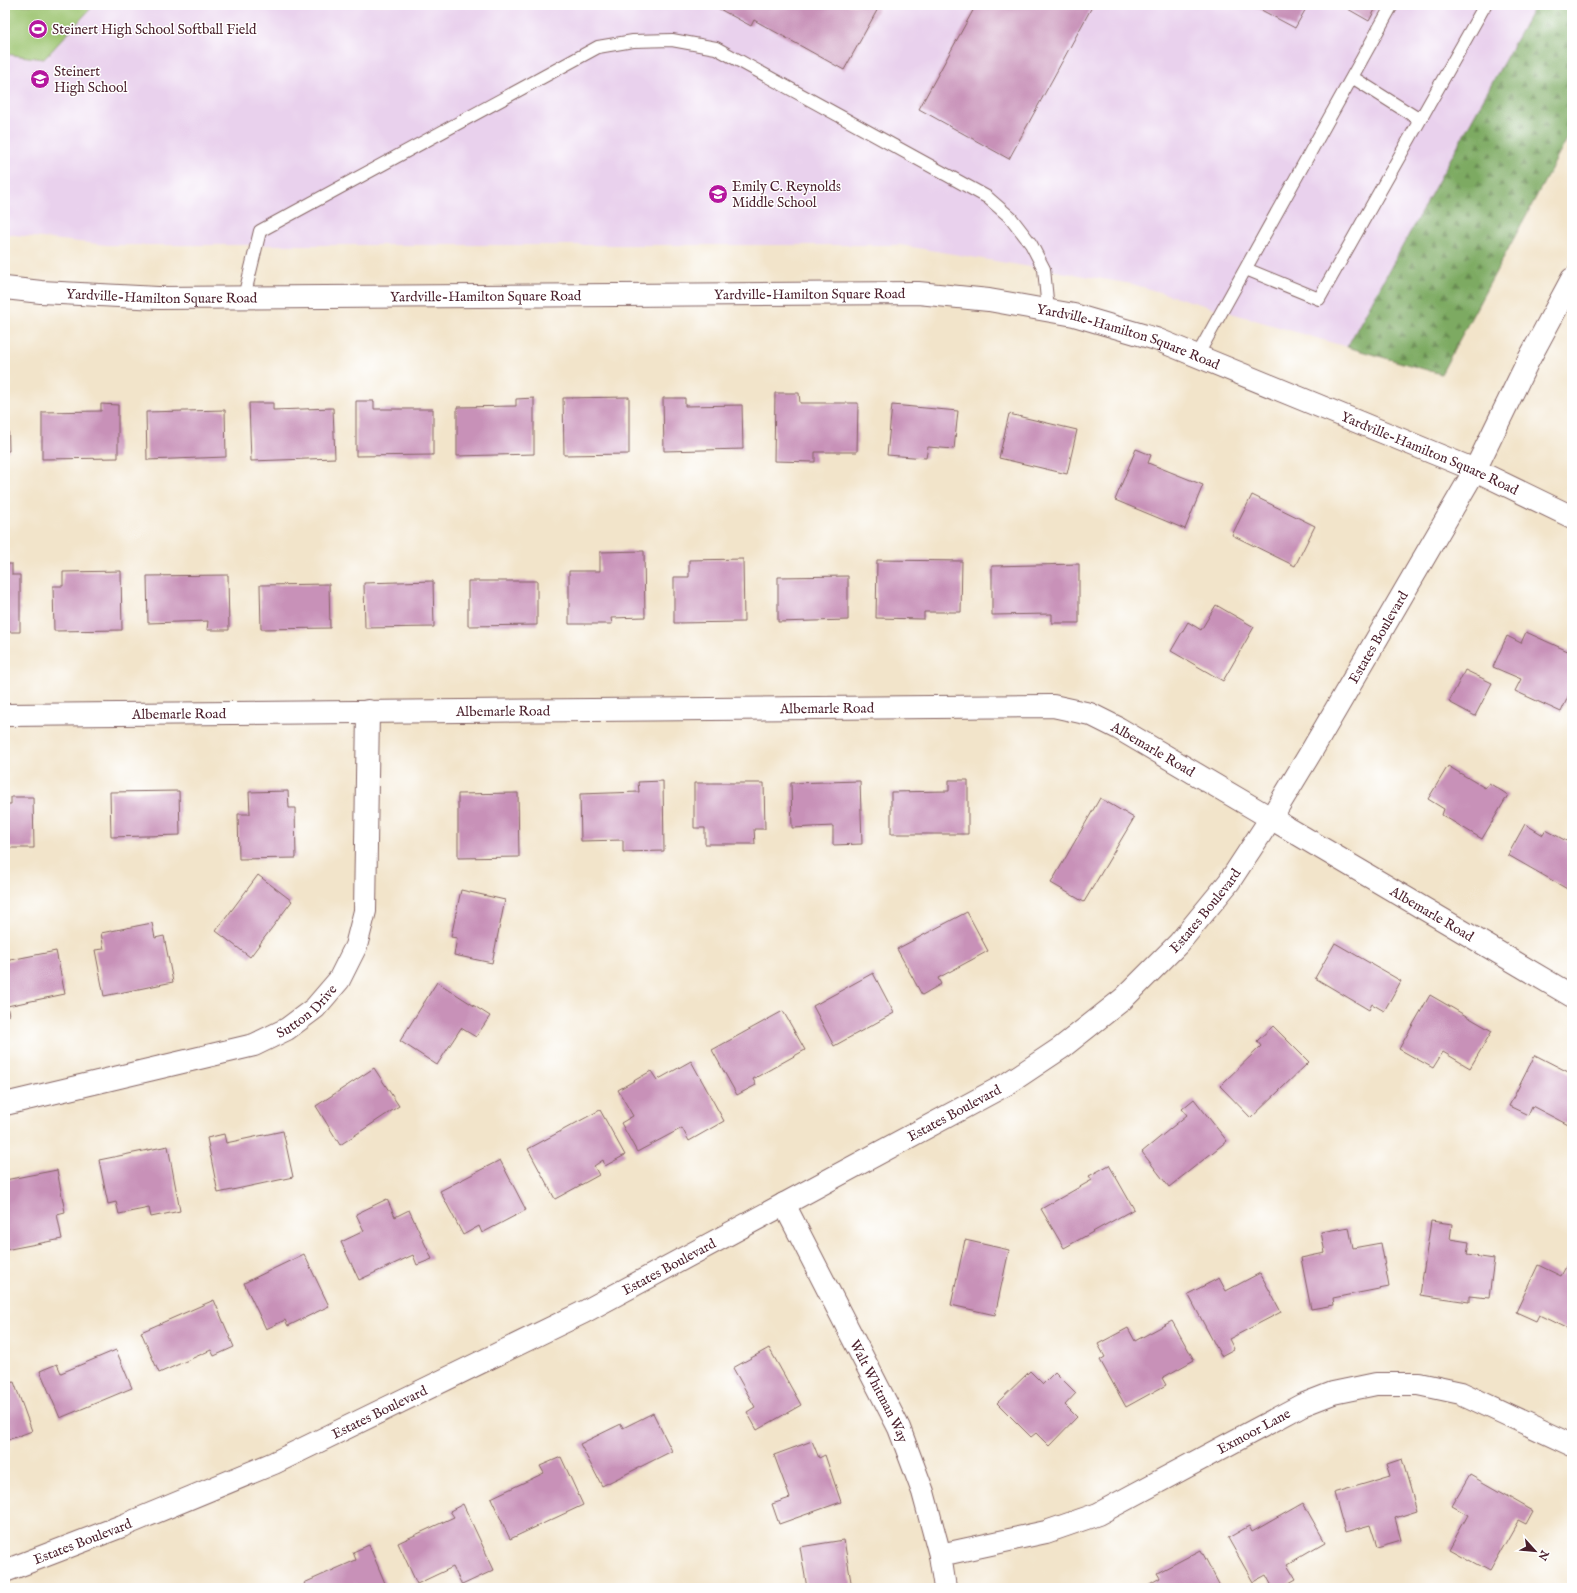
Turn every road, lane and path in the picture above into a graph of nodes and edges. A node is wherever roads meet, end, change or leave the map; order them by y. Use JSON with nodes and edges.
{"nodes":[{"id":1,"x":1392,"y":5,"type":"edge"},
{"id":2,"x":1485,"y":5,"type":"edge"},
{"id":3,"x":1352,"y":77,"type":"junction"},
{"id":4,"x":1420,"y":120,"type":"junction"},
{"id":5,"x":1246,"y":269,"type":"junction"},
{"id":6,"x":1572,"y":279,"type":"edge"},
{"id":7,"x":5,"y":288,"type":"edge"},
{"id":8,"x":244,"y":298,"type":"junction"},
{"id":9,"x":1048,"y":310,"type":"junction"},
{"id":10,"x":1197,"y":356,"type":"junction"},
{"id":11,"x":1476,"y":470,"type":"junction"},
{"id":12,"x":1572,"y":517,"type":"edge"},
{"id":13,"x":368,"y":711,"type":"junction"},
{"id":14,"x":5,"y":715,"type":"edge"},
{"id":15,"x":1271,"y":818,"type":"junction"},
{"id":16,"x":1572,"y":996,"type":"edge"},
{"id":17,"x":5,"y":1104,"type":"edge"},
{"id":18,"x":784,"y":1204,"type":"junction"},
{"id":19,"x":1572,"y":1445,"type":"edge"},
{"id":20,"x":940,"y":1555,"type":"junction"},
{"id":21,"x":5,"y":1572,"type":"edge"},
{"id":22,"x":945,"y":1588,"type":"edge"}],
"edges":[{"from":1,"to":3,"type":"lane"},
{"from":2,"to":4,"type":"lane"},
{"from":3,"to":4,"type":"lane"},
{"from":3,"to":5,"type":"lane"},
{"from":4,"to":5,"type":"lane"},
{"from":5,"to":10,"type":"lane"},
{"from":6,"to":11,"type":"street","name":"Estates Boulevard"},
{"from":7,"to":8,"type":"street","name":"Yardville-Hamilton Square Road"},
{"from":8,"to":9,"type":"street","name":"Yardville-Hamilton Square Road"},
{"from":8,"to":9,"type":"lane"},
{"from":9,"to":10,"type":"street","name":"Yardville-Hamilton Square Road"},
{"from":10,"to":11,"type":"street","name":"Yardville-Hamilton Square Road"},
{"from":11,"to":12,"type":"street","name":"Yardville-Hamilton Square Road"},
{"from":11,"to":15,"type":"street","name":"Estates Boulevard"},
{"from":13,"to":14,"type":"street","name":"Albemarle Road"},
{"from":13,"to":15,"type":"street","name":"Albemarle Road"},
{"from":13,"to":17,"type":"street","name":"Sutton Drive"},
{"from":15,"to":16,"type":"street","name":"Albemarle Road"},
{"from":15,"to":18,"type":"street","name":"Estates Boulevard"},
{"from":18,"to":20,"type":"street","name":"Walt Whitman Way"},
{"from":18,"to":21,"type":"street","name":"Estates Boulevard"},
{"from":19,"to":20,"type":"street","name":"Exmoor Lane"},
{"from":20,"to":22,"type":"street","name":"Walt Whitman Way"}]}
